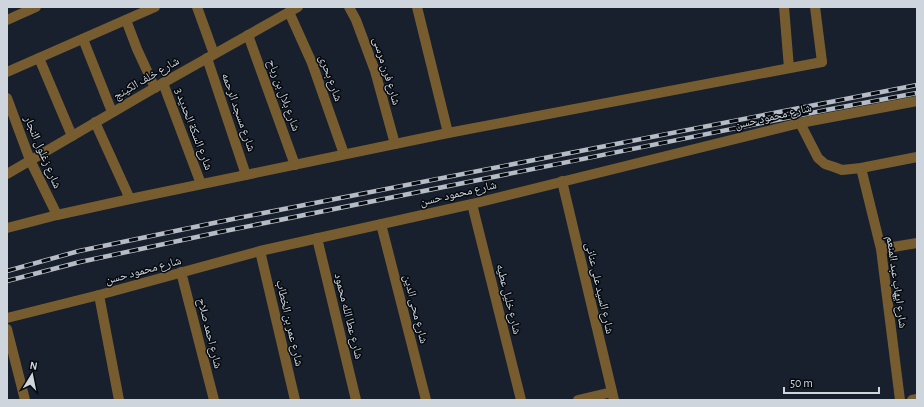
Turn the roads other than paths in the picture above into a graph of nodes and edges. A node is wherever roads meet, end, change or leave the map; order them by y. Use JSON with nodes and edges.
{"nodes":[{"id":1,"x":36,"y":7,"type":"edge"},
{"id":2,"x":155,"y":7,"type":"edge"},
{"id":3,"x":197,"y":7,"type":"edge"},
{"id":4,"x":349,"y":7,"type":"edge"},
{"id":5,"x":418,"y":7,"type":"edge"},
{"id":6,"x":784,"y":7,"type":"edge"},
{"id":7,"x":815,"y":7,"type":"edge"},
{"id":8,"x":294,"y":9,"type":"edge"},
{"id":9,"x":7,"y":20,"type":"edge"},
{"id":10,"x":126,"y":20,"type":"junction"},
{"id":11,"x":248,"y":35,"type":"junction"},
{"id":12,"x":83,"y":39,"type":"junction"},
{"id":13,"x":210,"y":56,"type":"junction"},
{"id":14,"x":39,"y":58,"type":"junction"},
{"id":15,"x":789,"y":68,"type":"junction"},
{"id":16,"x":7,"y":72,"type":"edge"},
{"id":17,"x":159,"y":85,"type":"junction"},
{"id":18,"x":7,"y":98,"type":"edge"},
{"id":19,"x":917,"y":101,"type":"edge"},
{"id":20,"x":112,"y":112,"type":"junction"},
{"id":21,"x":95,"y":122,"type":"junction"},
{"id":22,"x":800,"y":123,"type":"junction"},
{"id":23,"x":448,"y":132,"type":"junction"},
{"id":24,"x":72,"y":136,"type":"junction"},
{"id":25,"x":395,"y":144,"type":"junction"},
{"id":26,"x":344,"y":154,"type":"junction"},
{"id":27,"x":917,"y":157,"type":"edge"},
{"id":28,"x":30,"y":160,"type":"junction"},
{"id":29,"x":295,"y":165,"type":"junction"},
{"id":30,"x":861,"y":168,"type":"junction"},
{"id":31,"x":7,"y":174,"type":"edge"},
{"id":32,"x":246,"y":175,"type":"junction"},
{"id":33,"x":562,"y":182,"type":"junction"},
{"id":34,"x":201,"y":184,"type":"junction"},
{"id":35,"x":130,"y":199,"type":"junction"},
{"id":36,"x":472,"y":204,"type":"junction"},
{"id":37,"x":57,"y":215,"type":"junction"},
{"id":38,"x":381,"y":224,"type":"junction"},
{"id":39,"x":7,"y":228,"type":"edge"},
{"id":40,"x":317,"y":238,"type":"junction"},
{"id":41,"x":917,"y":243,"type":"edge"},
{"id":42,"x":881,"y":249,"type":"junction"},
{"id":43,"x":260,"y":251,"type":"junction"},
{"id":44,"x":181,"y":272,"type":"junction"},
{"id":45,"x":99,"y":295,"type":"junction"},
{"id":46,"x":7,"y":318,"type":"edge"},
{"id":47,"x":7,"y":329,"type":"edge"},
{"id":48,"x":613,"y":396,"type":"edge"},
{"id":49,"x":917,"y":399,"type":"edge"},
{"id":50,"x":26,"y":400,"type":"edge"},
{"id":51,"x":119,"y":400,"type":"edge"},
{"id":52,"x":214,"y":400,"type":"edge"},
{"id":53,"x":295,"y":400,"type":"edge"},
{"id":54,"x":356,"y":400,"type":"edge"},
{"id":55,"x":426,"y":400,"type":"edge"},
{"id":56,"x":521,"y":400,"type":"edge"},
{"id":57,"x":578,"y":400,"type":"edge"},
{"id":58,"x":900,"y":400,"type":"edge"},
{"id":59,"x":912,"y":400,"type":"edge"}],
"edges":[{"from":1,"to":9,"type":"street"},
{"from":2,"to":10,"type":"street"},
{"from":3,"to":13,"type":"street","name":"شارع مسجد الرحمه"},
{"from":4,"to":25,"type":"street","name":"شارع فرن مرسى"},
{"from":5,"to":23,"type":"street"},
{"from":6,"to":15,"type":"street"},
{"from":7,"to":15,"type":"street"},
{"from":8,"to":11,"type":"street","name":"شارع خلف الكينج"},
{"from":8,"to":26,"type":"street","name":"شارع بحرى"},
{"from":10,"to":12,"type":"street"},
{"from":10,"to":17,"type":"street","name":"شارع السكة الحديد 3"},
{"from":11,"to":13,"type":"street","name":"شارع خلف الكينج"},
{"from":11,"to":29,"type":"street","name":"شارع بلال بن رباح"},
{"from":12,"to":14,"type":"street"},
{"from":12,"to":20,"type":"street"},
{"from":13,"to":17,"type":"street","name":"شارع خلف الكينج"},
{"from":13,"to":32,"type":"street","name":"شارع مسجد الرحمه"},
{"from":14,"to":16,"type":"street"},
{"from":14,"to":24,"type":"street"},
{"from":15,"to":23,"type":"street"},
{"from":17,"to":20,"type":"street","name":"شارع خلف الكينج"},
{"from":17,"to":34,"type":"street","name":"شارع السكة الحديد 3"},
{"from":18,"to":28,"type":"street","name":"شارع زغلول النجار"},
{"from":19,"to":22,"type":"street","name":"شارع محمود حسن"},
{"from":20,"to":21,"type":"street","name":"شارع خلف الكينج"},
{"from":21,"to":24,"type":"street","name":"شارع خلف الكينج"},
{"from":21,"to":35,"type":"street"},
{"from":22,"to":30,"type":"street"},
{"from":22,"to":33,"type":"street","name":"شارع محمود حسن"},
{"from":23,"to":25,"type":"street"},
{"from":24,"to":28,"type":"street","name":"شارع خلف الكينج"},
{"from":25,"to":26,"type":"street"},
{"from":26,"to":29,"type":"street"},
{"from":27,"to":30,"type":"street"},
{"from":28,"to":31,"type":"street","name":"شارع خلف الكينج"},
{"from":28,"to":37,"type":"street","name":"شارع زغلول النجار"},
{"from":29,"to":32,"type":"street"},
{"from":30,"to":42,"type":"street","name":"شارع ايهاب عبد المنعم"},
{"from":32,"to":34,"type":"street"},
{"from":33,"to":36,"type":"street","name":"شارع محمود حسن"},
{"from":33,"to":48,"type":"street","name":"شارع السيد على عنانى"},
{"from":34,"to":35,"type":"street"},
{"from":35,"to":37,"type":"street"},
{"from":36,"to":38,"type":"street","name":"شارع محمود حسن"},
{"from":36,"to":56,"type":"street","name":"شارع خليل عطيه"},
{"from":37,"to":39,"type":"street"},
{"from":38,"to":40,"type":"street","name":"شارع محمود حسن"},
{"from":38,"to":55,"type":"street","name":"شارع محى الدين"},
{"from":40,"to":43,"type":"street","name":"شارع محمود حسن"},
{"from":40,"to":54,"type":"street","name":"شارع عطا الله محمود"},
{"from":41,"to":42,"type":"street"},
{"from":42,"to":58,"type":"street","name":"شارع ايهاب عبد المنعم"},
{"from":43,"to":44,"type":"street","name":"شارع محمود حسن"},
{"from":43,"to":53,"type":"street","name":"شارع عمر بن الخطاب"},
{"from":44,"to":45,"type":"street","name":"شارع محمود حسن"},
{"from":44,"to":52,"type":"street","name":"شارع احمد صلاح"},
{"from":45,"to":46,"type":"street","name":"شارع محمود حسن"},
{"from":45,"to":51,"type":"street"},
{"from":47,"to":50,"type":"street"},
{"from":48,"to":57,"type":"street"},
{"from":49,"to":59,"type":"street"}]}
